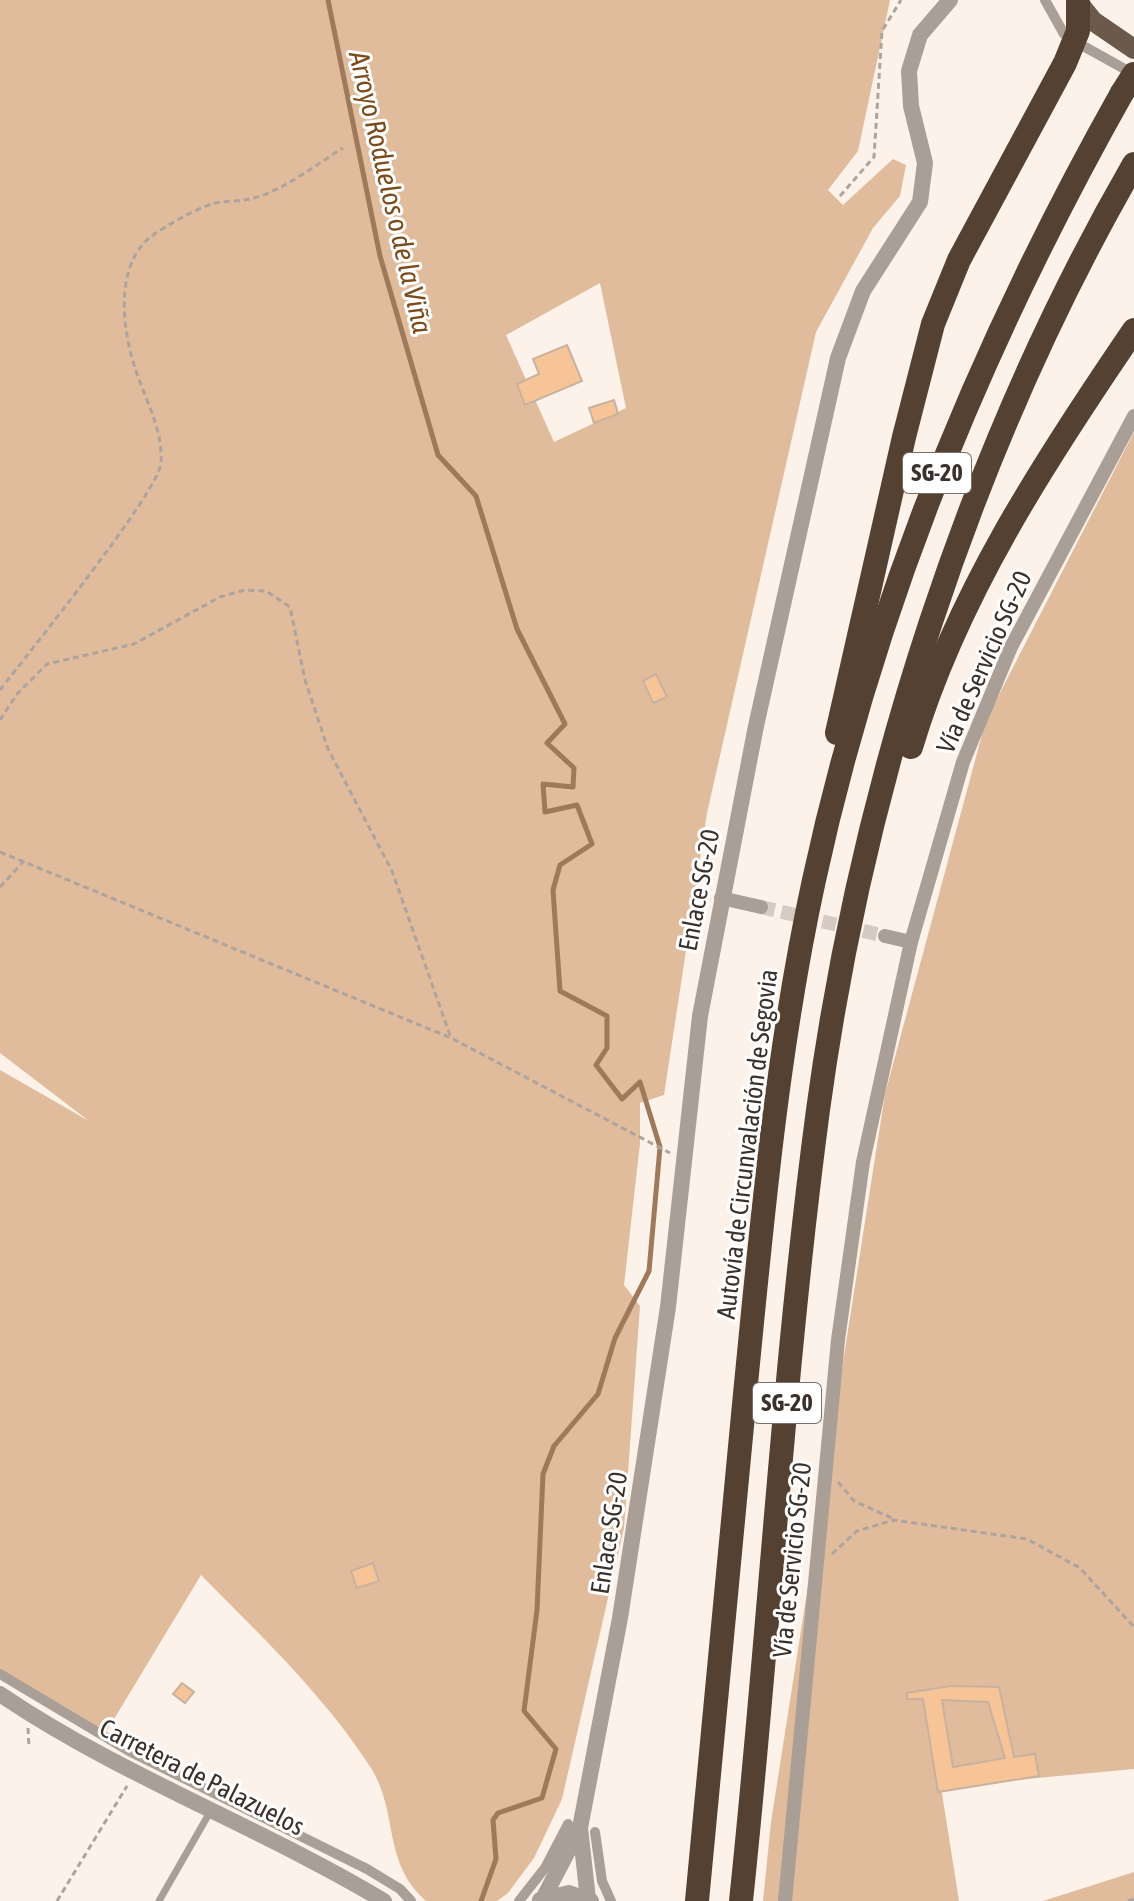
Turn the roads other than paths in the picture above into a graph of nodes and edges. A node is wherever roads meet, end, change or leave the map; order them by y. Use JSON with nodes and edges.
{"nodes":[{"id":1,"x":950,"y":0,"type":"edge"},
{"id":2,"x":1045,"y":0,"type":"edge"},
{"id":3,"x":1077,"y":2,"type":"edge"},
{"id":4,"x":1064,"y":34,"type":"dead end"},
{"id":5,"x":1085,"y":47,"type":"dead end"},
{"id":6,"x":1134,"y":49,"type":"edge"},
{"id":7,"x":1130,"y":80,"type":"edge"},
{"id":8,"x":1134,"y":164,"type":"edge"},
{"id":9,"x":1134,"y":330,"type":"edge"},
{"id":10,"x":1134,"y":416,"type":"edge"},
{"id":11,"x":815,"y":878,"type":"junction"},
{"id":12,"x":721,"y":898,"type":"junction"},
{"id":13,"x":761,"y":907,"type":"tunnel mouth"},
{"id":14,"x":855,"y":908,"type":"junction"},
{"id":15,"x":885,"y":936,"type":"tunnel mouth"},
{"id":16,"x":911,"y":942,"type":"junction"},
{"id":17,"x":0,"y":1674,"type":"edge"},
{"id":18,"x":0,"y":1694,"type":"edge"},
{"id":19,"x":211,"y":1810,"type":"junction"},
{"id":20,"x":581,"y":1828,"type":"junction"},
{"id":21,"x":541,"y":1899,"type":"edge"},
{"id":22,"x":590,"y":1900,"type":"edge"},
{"id":23,"x":159,"y":1901,"type":"edge"},
{"id":24,"x":384,"y":1901,"type":"edge"},
{"id":25,"x":411,"y":1901,"type":"edge"},
{"id":26,"x":519,"y":1901,"type":"edge"},
{"id":27,"x":611,"y":1901,"type":"edge"},
{"id":28,"x":697,"y":1901,"type":"edge"},
{"id":29,"x":741,"y":1901,"type":"edge"},
{"id":30,"x":785,"y":1901,"type":"edge"}],
"edges":[{"from":1,"to":12,"type":"street","name":"Enlace SG-20"},
{"from":2,"to":4,"type":"street"},
{"from":3,"to":6,"type":"main road"},
{"from":3,"to":11,"type":"highway"},
{"from":5,"to":7,"type":"street"},
{"from":7,"to":11,"type":"highway","name":"Autovía de Circunvalación de Segovia","number":"SG-20"},
{"from":8,"to":14,"type":"highway","number":"SG-20"},
{"from":9,"to":14,"type":"highway"},
{"from":10,"to":16,"type":"street","name":"Vía de Servicio SG-20"},
{"from":11,"to":28,"type":"highway","name":"Autovía de Circunvalación de Segovia","number":"SG-20"},
{"from":12,"to":13,"type":"street"},
{"from":12,"to":20,"type":"street","name":"Enlace SG-20"},
{"from":14,"to":29,"type":"highway","number":"SG-20"},
{"from":15,"to":16,"type":"street"},
{"from":16,"to":30,"type":"street","name":"Vía de Servicio SG-20"},
{"from":17,"to":25,"type":"street"},
{"from":18,"to":19,"type":"street","name":"Carretera de Palazuelos"},
{"from":19,"to":23,"type":"lane"},
{"from":19,"to":24,"type":"street","name":"Carretera de Palazuelos"},
{"from":20,"to":21,"type":"street","name":"Enlace SG-20"},
{"from":20,"to":22,"type":"street","name":"Enlace SG-20"},
{"from":20,"to":26,"type":"street"},
{"from":20,"to":27,"type":"street"},
{"from":21,"to":22,"type":"street"}]}
